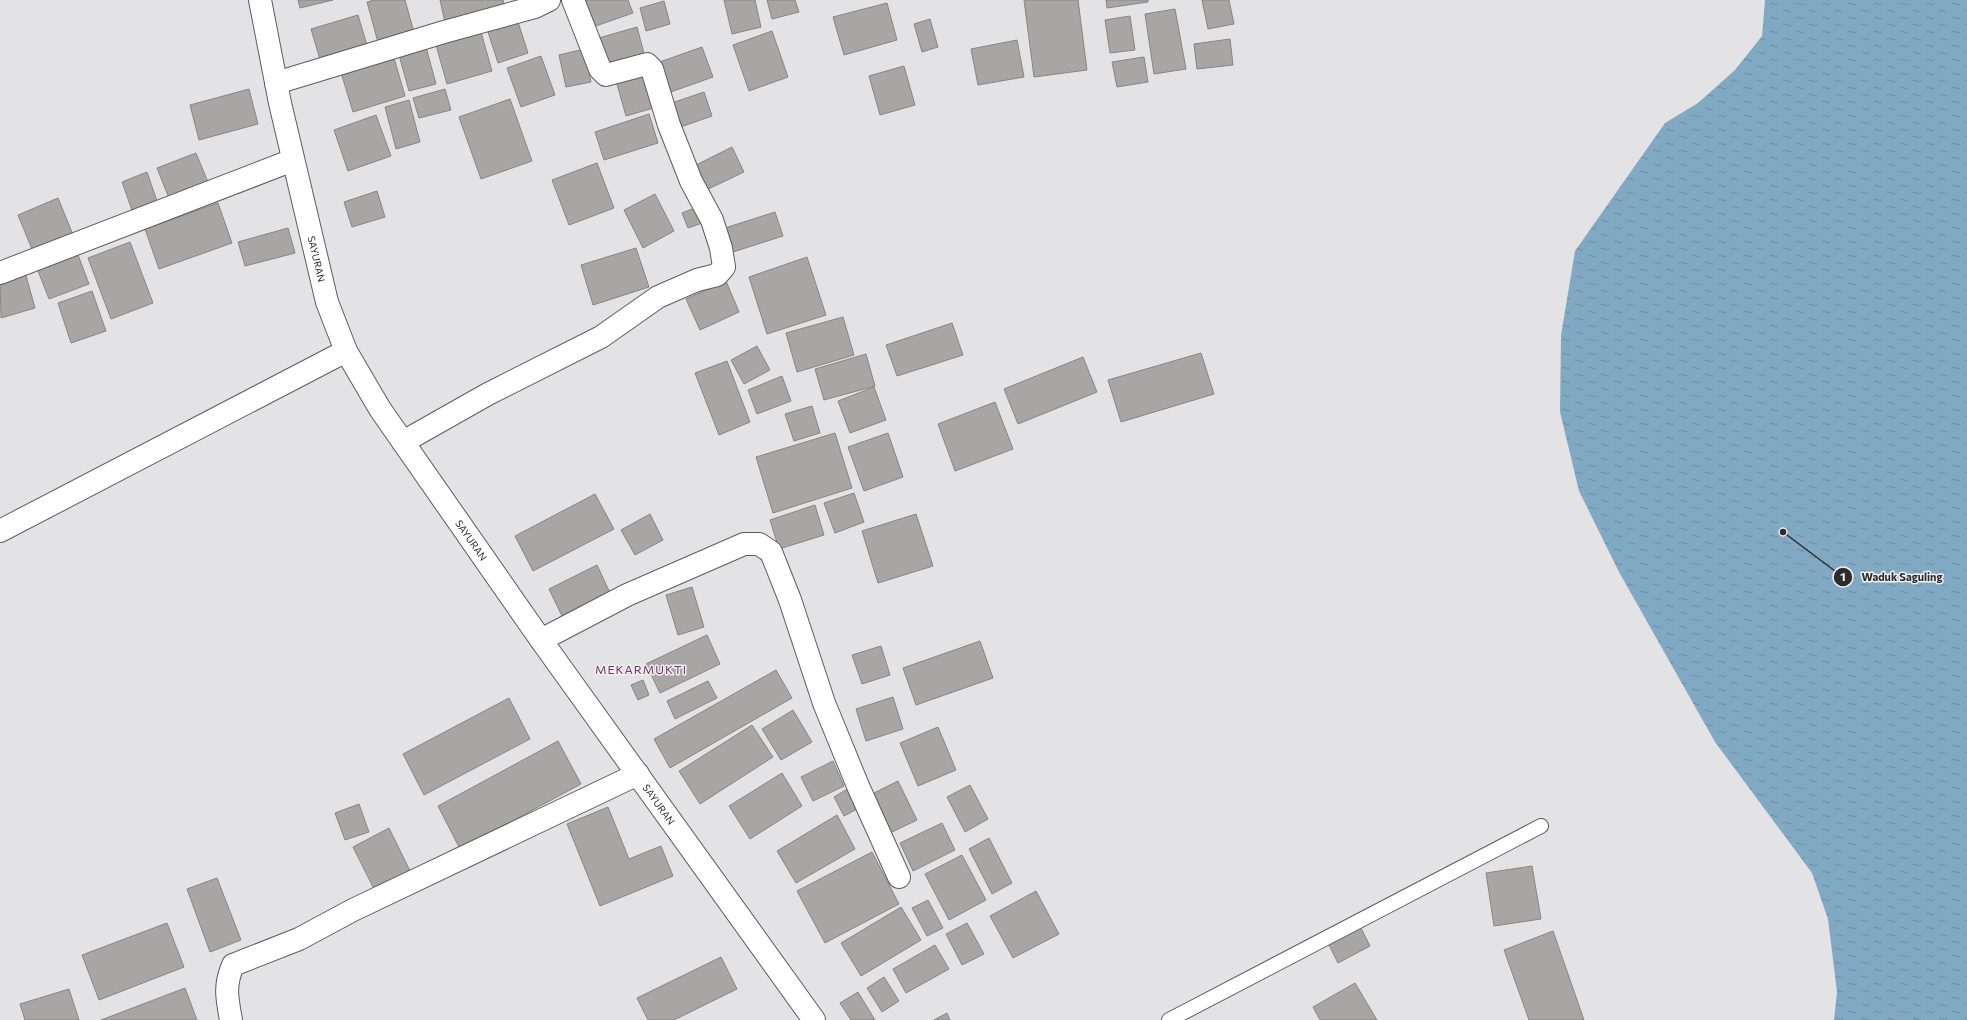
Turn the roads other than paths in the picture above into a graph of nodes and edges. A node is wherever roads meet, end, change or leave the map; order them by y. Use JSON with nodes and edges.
{"nodes":[{"id":1,"x":260,"y":0,"type":"edge"},
{"id":2,"x":549,"y":0,"type":"edge"},
{"id":3,"x":573,"y":0,"type":"edge"},
{"id":4,"x":276,"y":84,"type":"junction"},
{"id":5,"x":293,"y":160,"type":"junction"},
{"id":6,"x":0,"y":273,"type":"edge"},
{"id":7,"x":346,"y":351,"type":"junction"},
{"id":8,"x":403,"y":442,"type":"junction"},
{"id":9,"x":0,"y":531,"type":"edge"},
{"id":10,"x":541,"y":640,"type":"junction"},
{"id":11,"x":638,"y":774,"type":"junction"},
{"id":12,"x":1541,"y":826,"type":"dead end"},
{"id":13,"x":899,"y":877,"type":"dead end"},
{"id":14,"x":231,"y":1020,"type":"edge"},
{"id":15,"x":814,"y":1020,"type":"edge"},
{"id":16,"x":1169,"y":1020,"type":"edge"}],
"edges":[{"from":1,"to":4,"type":"street","name":"SAYURAN"},
{"from":2,"to":4,"type":"street"},
{"from":3,"to":8,"type":"street"},
{"from":4,"to":5,"type":"street","name":"SAYURAN"},
{"from":5,"to":6,"type":"street"},
{"from":5,"to":7,"type":"street","name":"SAYURAN"},
{"from":7,"to":8,"type":"street","name":"SAYURAN"},
{"from":7,"to":9,"type":"street"},
{"from":8,"to":10,"type":"street","name":"SAYURAN"},
{"from":10,"to":11,"type":"street","name":"SAYURAN"},
{"from":10,"to":13,"type":"street"},
{"from":11,"to":14,"type":"street"},
{"from":11,"to":15,"type":"street","name":"SAYURAN"},
{"from":12,"to":16,"type":"lane"}]}
